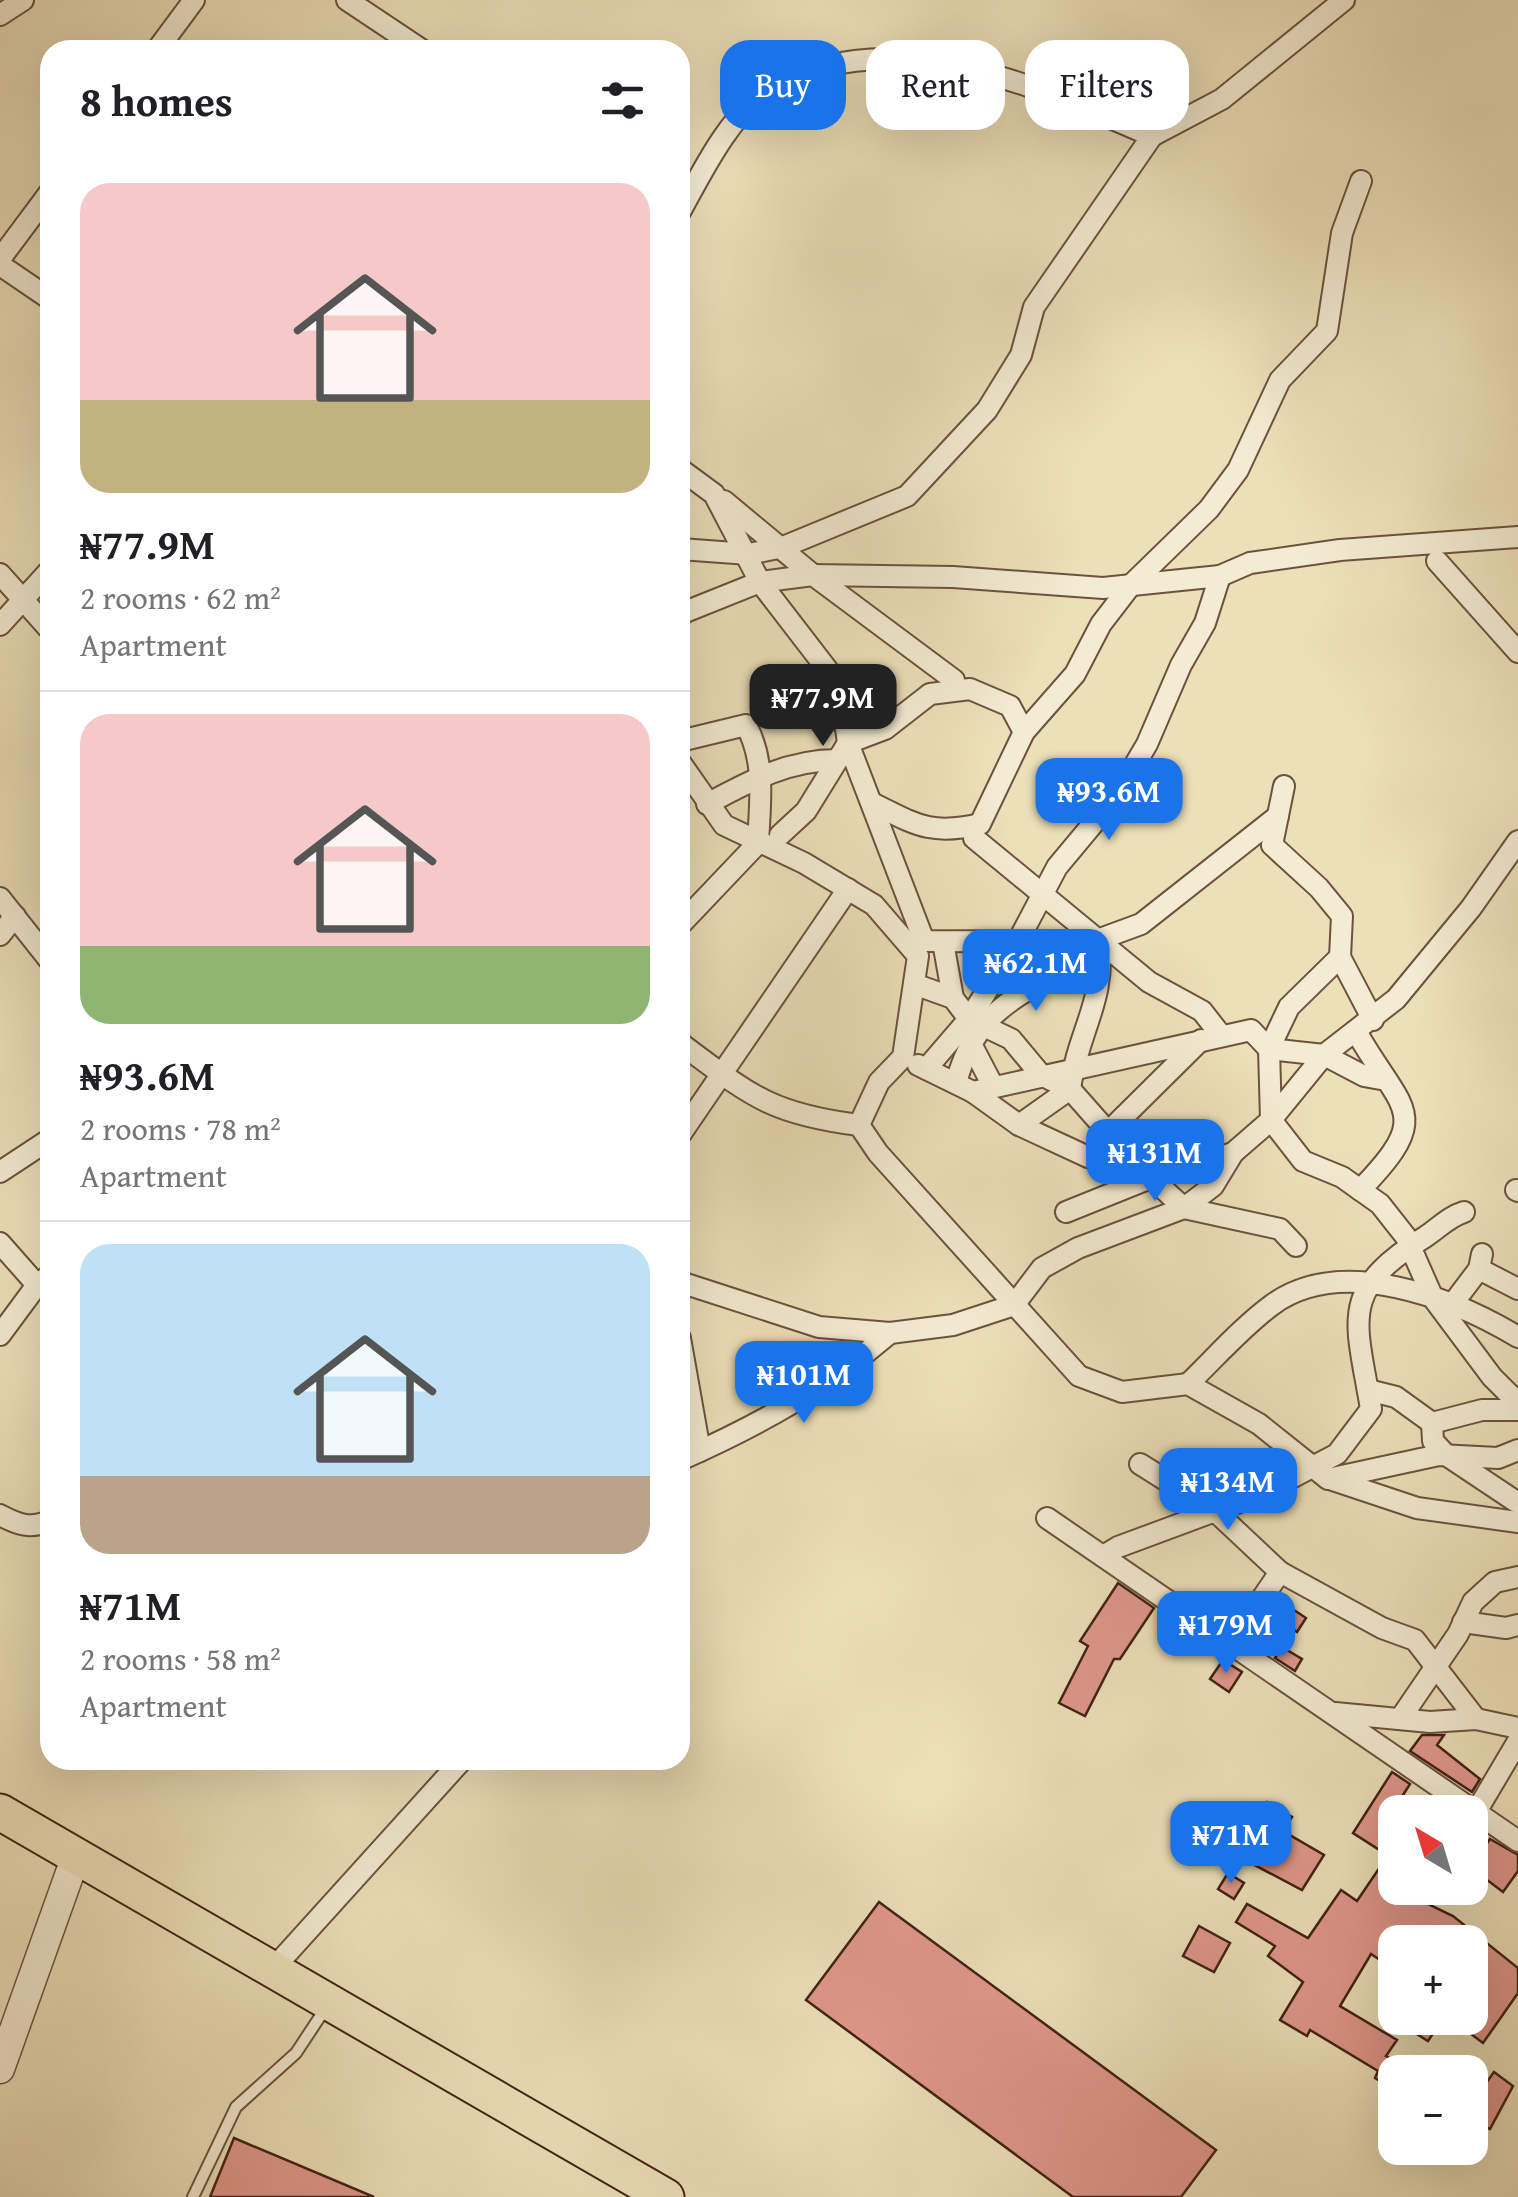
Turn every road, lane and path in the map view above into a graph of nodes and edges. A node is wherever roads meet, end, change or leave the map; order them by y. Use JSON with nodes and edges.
{"nodes":[{"id":1,"x":24,"y":0,"type":"edge"},
{"id":2,"x":194,"y":0,"type":"edge"},
{"id":3,"x":348,"y":0,"type":"edge"},
{"id":4,"x":1344,"y":0,"type":"edge"},
{"id":5,"x":0,"y":15,"type":"edge"},
{"id":6,"x":164,"y":40,"type":"edge"},
{"id":7,"x":407,"y":40,"type":"edge"},
{"id":8,"x":1152,"y":136,"type":"junction"},
{"id":9,"x":1361,"y":181,"type":"dead end"},
{"id":10,"x":690,"y":194,"type":"edge"},
{"id":11,"x":40,"y":206,"type":"edge"},
{"id":12,"x":0,"y":262,"type":"edge"},
{"id":13,"x":40,"y":292,"type":"edge"},
{"id":14,"x":690,"y":476,"type":"edge"},
{"id":15,"x":714,"y":494,"type":"junction"},
{"id":16,"x":1518,"y":536,"type":"edge"},
{"id":17,"x":783,"y":548,"type":"junction"},
{"id":18,"x":690,"y":550,"type":"edge"},
{"id":19,"x":749,"y":554,"type":"junction"},
{"id":20,"x":1437,"y":561,"type":"dead end"},
{"id":21,"x":0,"y":574,"type":"edge"},
{"id":22,"x":813,"y":575,"type":"junction"},
{"id":23,"x":1220,"y":576,"type":"junction"},
{"id":24,"x":40,"y":582,"type":"edge"},
{"id":25,"x":760,"y":582,"type":"junction"},
{"id":26,"x":1131,"y":585,"type":"junction"},
{"id":27,"x":24,"y":601,"type":"junction"},
{"id":28,"x":690,"y":610,"type":"edge"},
{"id":29,"x":40,"y":619,"type":"edge"},
{"id":30,"x":0,"y":625,"type":"edge"},
{"id":31,"x":1518,"y":652,"type":"edge"},
{"id":32,"x":954,"y":680,"type":"dead end"},
{"id":33,"x":1024,"y":732,"type":"junction"},
{"id":34,"x":690,"y":739,"type":"edge"},
{"id":35,"x":843,"y":751,"type":"junction"},
{"id":36,"x":761,"y":778,"type":"junction"},
{"id":37,"x":690,"y":784,"type":"edge"},
{"id":38,"x":1284,"y":786,"type":"dead end"},
{"id":39,"x":872,"y":803,"type":"junction"},
{"id":40,"x":707,"y":804,"type":"junction"},
{"id":41,"x":1278,"y":816,"type":"junction"},
{"id":42,"x":780,"y":836,"type":"dead end"},
{"id":43,"x":974,"y":838,"type":"dead end"},
{"id":44,"x":1518,"y":841,"type":"edge"},
{"id":45,"x":758,"y":843,"type":"junction"},
{"id":46,"x":848,"y":890,"type":"junction"},
{"id":47,"x":1043,"y":895,"type":"junction"},
{"id":48,"x":0,"y":898,"type":"edge"},
{"id":49,"x":690,"y":914,"type":"edge"},
{"id":50,"x":15,"y":916,"type":"junction"},
{"id":51,"x":0,"y":935,"type":"edge"},
{"id":52,"x":1099,"y":940,"type":"junction"},
{"id":53,"x":943,"y":942,"type":"junction"},
{"id":54,"x":1018,"y":943,"type":"junction"},
{"id":55,"x":40,"y":948,"type":"edge"},
{"id":56,"x":1340,"y":957,"type":"junction"},
{"id":57,"x":914,"y":984,"type":"junction"},
{"id":58,"x":953,"y":998,"type":"junction"},
{"id":59,"x":1365,"y":1026,"type":"junction"},
{"id":60,"x":974,"y":1028,"type":"junction"},
{"id":61,"x":1212,"y":1036,"type":"junction"},
{"id":62,"x":1269,"y":1049,"type":"junction"},
{"id":63,"x":690,"y":1050,"type":"edge"},
{"id":64,"x":1324,"y":1055,"type":"junction"},
{"id":65,"x":903,"y":1058,"type":"junction"},
{"id":66,"x":1073,"y":1066,"type":"junction"},
{"id":67,"x":926,"y":1069,"type":"junction"},
{"id":68,"x":723,"y":1075,"type":"junction"},
{"id":69,"x":1041,"y":1075,"type":"junction"},
{"id":70,"x":1386,"y":1080,"type":"junction"},
{"id":71,"x":974,"y":1087,"type":"junction"},
{"id":72,"x":1070,"y":1089,"type":"junction"},
{"id":73,"x":1271,"y":1120,"type":"junction"},
{"id":74,"x":690,"y":1121,"type":"edge"},
{"id":75,"x":859,"y":1125,"type":"junction"},
{"id":76,"x":1019,"y":1125,"type":"junction"},
{"id":77,"x":1108,"y":1132,"type":"junction"},
{"id":78,"x":40,"y":1145,"type":"edge"},
{"id":79,"x":1234,"y":1153,"type":"junction"},
{"id":80,"x":1088,"y":1157,"type":"junction"},
{"id":81,"x":0,"y":1172,"type":"edge"},
{"id":82,"x":1153,"y":1177,"type":"junction"},
{"id":83,"x":1360,"y":1190,"type":"junction"},
{"id":84,"x":1184,"y":1208,"type":"junction"},
{"id":85,"x":1066,"y":1212,"type":"dead end"},
{"id":86,"x":1464,"y":1212,"type":"dead end"},
{"id":87,"x":0,"y":1243,"type":"edge"},
{"id":88,"x":1408,"y":1243,"type":"junction"},
{"id":89,"x":1296,"y":1246,"type":"dead end"},
{"id":90,"x":40,"y":1277,"type":"edge"},
{"id":91,"x":1370,"y":1281,"type":"junction"},
{"id":92,"x":40,"y":1285,"type":"edge"},
{"id":93,"x":690,"y":1285,"type":"edge"},
{"id":94,"x":1518,"y":1289,"type":"edge"},
{"id":95,"x":1442,"y":1302,"type":"junction"},
{"id":96,"x":1014,"y":1305,"type":"junction"},
{"id":97,"x":890,"y":1332,"type":"junction"},
{"id":98,"x":0,"y":1334,"type":"edge"},
{"id":99,"x":1518,"y":1336,"type":"edge"},
{"id":100,"x":1188,"y":1384,"type":"junction"},
{"id":101,"x":1368,"y":1390,"type":"junction"},
{"id":102,"x":1518,"y":1406,"type":"edge"},
{"id":103,"x":1432,"y":1423,"type":"junction"},
{"id":104,"x":1518,"y":1450,"type":"edge"},
{"id":105,"x":690,"y":1455,"type":"edge"},
{"id":106,"x":1446,"y":1455,"type":"junction"},
{"id":107,"x":1140,"y":1464,"type":"dead end"},
{"id":108,"x":1312,"y":1465,"type":"junction"},
{"id":109,"x":1328,"y":1479,"type":"junction"},
{"id":110,"x":1518,"y":1502,"type":"edge"},
{"id":111,"x":1215,"y":1512,"type":"junction"},
{"id":112,"x":0,"y":1514,"type":"edge"},
{"id":113,"x":1047,"y":1518,"type":"dead end"},
{"id":114,"x":1518,"y":1522,"type":"edge"},
{"id":115,"x":40,"y":1525,"type":"edge"},
{"id":116,"x":1104,"y":1556,"type":"junction"},
{"id":117,"x":1280,"y":1572,"type":"junction"},
{"id":118,"x":1518,"y":1577,"type":"edge"},
{"id":119,"x":1463,"y":1622,"type":"junction"},
{"id":120,"x":1514,"y":1631,"type":"edge"},
{"id":121,"x":1231,"y":1644,"type":"junction"},
{"id":122,"x":1436,"y":1662,"type":"junction"},
{"id":123,"x":1332,"y":1712,"type":"junction"},
{"id":124,"x":1476,"y":1719,"type":"junction"},
{"id":125,"x":1400,"y":1720,"type":"junction"},
{"id":126,"x":1518,"y":1728,"type":"edge"},
{"id":127,"x":1518,"y":1741,"type":"edge"},
{"id":128,"x":453,"y":1770,"type":"edge"},
{"id":129,"x":1452,"y":1795,"type":"edge"},
{"id":130,"x":1486,"y":1795,"type":"edge"},
{"id":131,"x":0,"y":1812,"type":"edge"},
{"id":132,"x":1488,"y":1820,"type":"edge"},
{"id":133,"x":1518,"y":1841,"type":"edge"},
{"id":134,"x":76,"y":1856,"type":"junction"},
{"id":135,"x":272,"y":1970,"type":"junction"},
{"id":136,"x":329,"y":2004,"type":"junction"},
{"id":137,"x":0,"y":2068,"type":"edge"},
{"id":138,"x":192,"y":2197,"type":"edge"},
{"id":139,"x":666,"y":2197,"type":"edge"}],
"edges":[{"from":1,"to":5,"type":"street"},
{"from":2,"to":6,"type":"street"},
{"from":3,"to":7,"type":"street"},
{"from":4,"to":8,"type":"street"},
{"from":8,"to":10,"type":"street"},
{"from":8,"to":17,"type":"street"},
{"from":9,"to":26,"type":"street"},
{"from":11,"to":12,"type":"street"},
{"from":12,"to":13,"type":"street"},
{"from":14,"to":15,"type":"street"},
{"from":15,"to":17,"type":"street"},
{"from":15,"to":19,"type":"street"},
{"from":16,"to":23,"type":"street"},
{"from":17,"to":19,"type":"street"},
{"from":17,"to":22,"type":"street"},
{"from":18,"to":19,"type":"street"},
{"from":19,"to":25,"type":"street"},
{"from":20,"to":31,"type":"street"},
{"from":21,"to":27,"type":"street"},
{"from":22,"to":25,"type":"street"},
{"from":22,"to":26,"type":"street"},
{"from":22,"to":32,"type":"street"},
{"from":23,"to":26,"type":"street"},
{"from":23,"to":47,"type":"street"},
{"from":24,"to":27,"type":"street"},
{"from":25,"to":28,"type":"street"},
{"from":25,"to":35,"type":"street"},
{"from":26,"to":33,"type":"street"},
{"from":27,"to":29,"type":"street"},
{"from":27,"to":30,"type":"street"},
{"from":33,"to":35,"type":"street"},
{"from":33,"to":39,"type":"street"},
{"from":34,"to":36,"type":"street"},
{"from":35,"to":36,"type":"street"},
{"from":35,"to":39,"type":"street"},
{"from":35,"to":42,"type":"street"},
{"from":36,"to":40,"type":"street"},
{"from":36,"to":45,"type":"street"},
{"from":37,"to":40,"type":"street"},
{"from":38,"to":41,"type":"street"},
{"from":39,"to":53,"type":"street"},
{"from":40,"to":45,"type":"street"},
{"from":41,"to":52,"type":"street"},
{"from":41,"to":56,"type":"street"},
{"from":43,"to":47,"type":"street"},
{"from":44,"to":59,"type":"street"},
{"from":45,"to":46,"type":"street"},
{"from":45,"to":49,"type":"street"},
{"from":46,"to":57,"type":"street"},
{"from":46,"to":68,"type":"street"},
{"from":47,"to":52,"type":"street"},
{"from":47,"to":54,"type":"street"},
{"from":48,"to":50,"type":"street"},
{"from":50,"to":51,"type":"street"},
{"from":50,"to":55,"type":"street"},
{"from":52,"to":54,"type":"street"},
{"from":52,"to":60,"type":"street"},
{"from":52,"to":61,"type":"street"},
{"from":52,"to":66,"type":"street"},
{"from":53,"to":54,"type":"street"},
{"from":53,"to":58,"type":"street"},
{"from":54,"to":60,"type":"street"},
{"from":56,"to":59,"type":"street"},
{"from":56,"to":62,"type":"street"},
{"from":57,"to":58,"type":"street"},
{"from":57,"to":65,"type":"street"},
{"from":58,"to":60,"type":"street"},
{"from":59,"to":64,"type":"street"},
{"from":59,"to":70,"type":"street"},
{"from":60,"to":67,"type":"street"},
{"from":60,"to":69,"type":"street"},
{"from":60,"to":71,"type":"street"},
{"from":60,"to":71,"type":"street"},
{"from":61,"to":62,"type":"street"},
{"from":61,"to":66,"type":"street"},
{"from":61,"to":77,"type":"street"},
{"from":62,"to":64,"type":"street"},
{"from":62,"to":73,"type":"street"},
{"from":63,"to":68,"type":"street"},
{"from":64,"to":70,"type":"street"},
{"from":64,"to":73,"type":"street"},
{"from":65,"to":67,"type":"street"},
{"from":65,"to":75,"type":"street"},
{"from":66,"to":69,"type":"street"},
{"from":66,"to":72,"type":"street"},
{"from":67,"to":71,"type":"street"},
{"from":68,"to":74,"type":"street"},
{"from":68,"to":75,"type":"street"},
{"from":69,"to":71,"type":"street"},
{"from":69,"to":72,"type":"street"},
{"from":70,"to":83,"type":"street"},
{"from":71,"to":76,"type":"street"},
{"from":72,"to":76,"type":"street"},
{"from":72,"to":77,"type":"street"},
{"from":73,"to":79,"type":"street"},
{"from":73,"to":83,"type":"street"},
{"from":75,"to":96,"type":"street"},
{"from":76,"to":80,"type":"street"},
{"from":77,"to":80,"type":"street"},
{"from":78,"to":81,"type":"street"},
{"from":79,"to":82,"type":"street"},
{"from":79,"to":84,"type":"street"},
{"from":80,"to":82,"type":"street"},
{"from":82,"to":84,"type":"street"},
{"from":82,"to":85,"type":"street"},
{"from":83,"to":88,"type":"street"},
{"from":84,"to":89,"type":"street"},
{"from":84,"to":96,"type":"street"},
{"from":86,"to":88,"type":"street"},
{"from":87,"to":90,"type":"street"},
{"from":88,"to":91,"type":"street"},
{"from":88,"to":95,"type":"street"},
{"from":91,"to":95,"type":"street"},
{"from":91,"to":100,"type":"street"},
{"from":91,"to":101,"type":"street"},
{"from":92,"to":98,"type":"street"},
{"from":93,"to":97,"type":"street"},
{"from":94,"to":95,"type":"street"},
{"from":95,"to":99,"type":"street"},
{"from":95,"to":102,"type":"street"},
{"from":96,"to":97,"type":"street"},
{"from":96,"to":100,"type":"street"},
{"from":97,"to":105,"type":"street"},
{"from":100,"to":108,"type":"street"},
{"from":101,"to":103,"type":"street"},
{"from":101,"to":108,"type":"street"},
{"from":102,"to":103,"type":"street"},
{"from":103,"to":106,"type":"street"},
{"from":104,"to":106,"type":"street"},
{"from":106,"to":109,"type":"street"},
{"from":106,"to":110,"type":"street"},
{"from":107,"to":111,"type":"street"},
{"from":108,"to":109,"type":"street"},
{"from":108,"to":111,"type":"street"},
{"from":109,"to":114,"type":"street"},
{"from":111,"to":116,"type":"street"},
{"from":111,"to":117,"type":"street"},
{"from":112,"to":115,"type":"street"},
{"from":113,"to":116,"type":"street"},
{"from":116,"to":121,"type":"street"},
{"from":117,"to":121,"type":"street"},
{"from":117,"to":122,"type":"street"},
{"from":118,"to":119,"type":"street"},
{"from":119,"to":120,"type":"street"},
{"from":119,"to":122,"type":"street"},
{"from":121,"to":123,"type":"street"},
{"from":122,"to":124,"type":"street"},
{"from":122,"to":125,"type":"street"},
{"from":123,"to":125,"type":"street"},
{"from":123,"to":129,"type":"street"},
{"from":124,"to":125,"type":"street"},
{"from":124,"to":126,"type":"street"},
{"from":127,"to":130,"type":"street"},
{"from":128,"to":135,"type":"street"},
{"from":131,"to":134,"type":"highway"},
{"from":132,"to":133,"type":"street"},
{"from":134,"to":135,"type":"highway"},
{"from":134,"to":137,"type":"street"},
{"from":135,"to":136,"type":"highway"},
{"from":136,"to":138,"type":"lane"},
{"from":136,"to":139,"type":"highway"}]}
